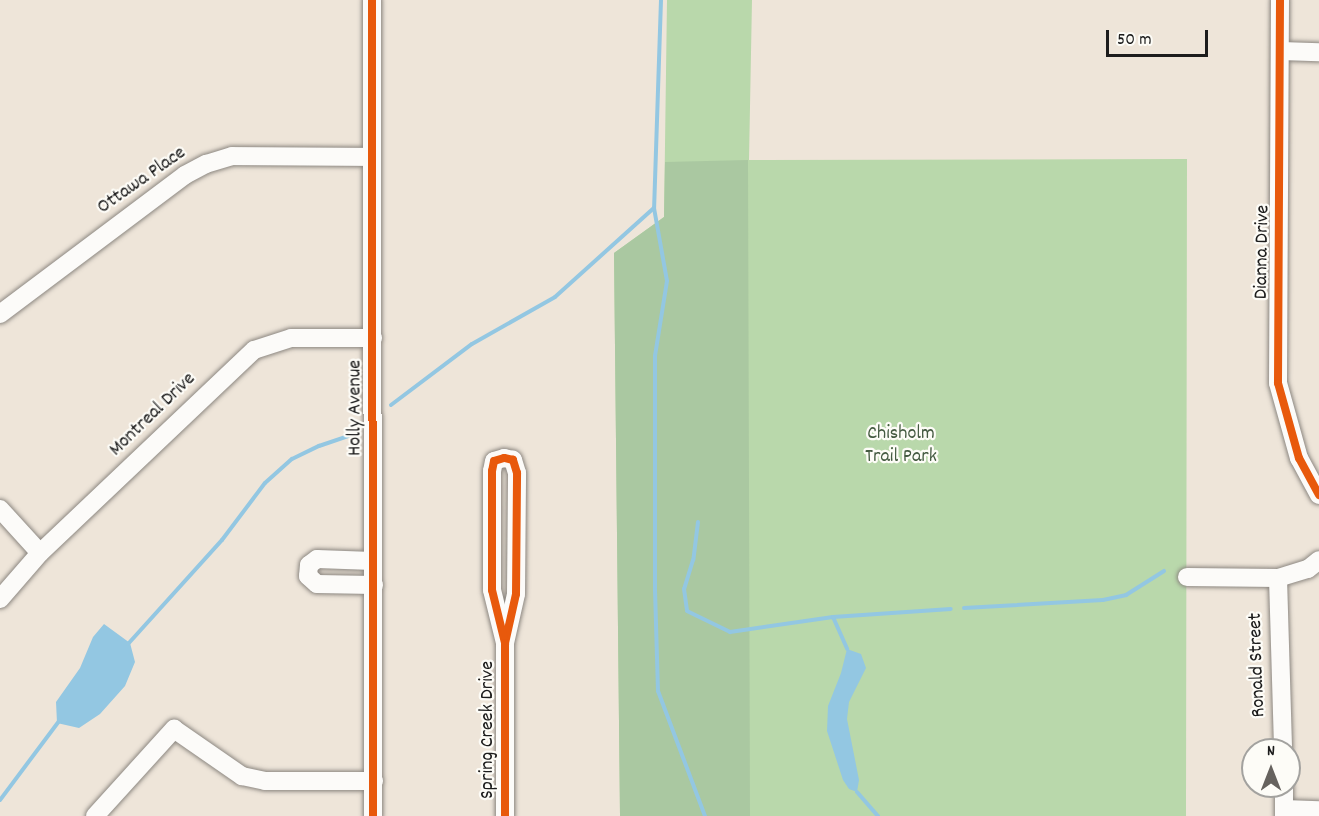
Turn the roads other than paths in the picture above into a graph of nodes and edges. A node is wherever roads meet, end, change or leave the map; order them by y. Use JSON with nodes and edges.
{"nodes":[{"id":1,"x":372,"y":0,"type":"edge"},
{"id":2,"x":1280,"y":0,"type":"edge"},
{"id":3,"x":1281,"y":51,"type":"junction"},
{"id":4,"x":1319,"y":52,"type":"edge"},
{"id":5,"x":372,"y":158,"type":"junction"},
{"id":6,"x":0,"y":314,"type":"edge"},
{"id":7,"x":373,"y":338,"type":"junction"},
{"id":8,"x":1319,"y":495,"type":"edge"},
{"id":9,"x":0,"y":509,"type":"edge"},
{"id":10,"x":40,"y":554,"type":"junction"},
{"id":11,"x":1319,"y":560,"type":"edge"},
{"id":12,"x":373,"y":561,"type":"junction"},
{"id":13,"x":1187,"y":577,"type":"dead end"},
{"id":14,"x":1278,"y":578,"type":"junction"},
{"id":15,"x":374,"y":585,"type":"junction"},
{"id":16,"x":0,"y":599,"type":"edge"},
{"id":17,"x":505,"y":643,"type":"junction"},
{"id":18,"x":1282,"y":738,"type":"edge"},
{"id":19,"x":374,"y":781,"type":"junction"},
{"id":20,"x":1319,"y":810,"type":"edge"},
{"id":21,"x":1284,"y":812,"type":"edge"},
{"id":22,"x":95,"y":816,"type":"edge"},
{"id":23,"x":373,"y":816,"type":"edge"},
{"id":24,"x":505,"y":816,"type":"edge"}],
"edges":[{"from":1,"to":5,"type":"street","name":"Holly Avenue"},
{"from":2,"to":3,"type":"street","name":"Dianna Drive"},
{"from":3,"to":4,"type":"street"},
{"from":3,"to":8,"type":"street","name":"Dianna Drive"},
{"from":5,"to":6,"type":"street","name":"Ottawa Place"},
{"from":5,"to":7,"type":"street","name":"Holly Avenue"},
{"from":7,"to":10,"type":"street","name":"Montreal Drive"},
{"from":7,"to":12,"type":"street","name":"Holly Avenue"},
{"from":9,"to":10,"type":"street"},
{"from":10,"to":16,"type":"street","name":"Montreal Drive"},
{"from":11,"to":14,"type":"street"},
{"from":12,"to":15,"type":"street","name":"Holly Avenue"},
{"from":12,"to":15,"type":"street"},
{"from":13,"to":14,"type":"street"},
{"from":14,"to":18,"type":"street","name":"Ronald Street"},
{"from":15,"to":19,"type":"street","name":"Holly Avenue"},
{"from":17,"to":17,"type":"street","name":"Spring Creek Drive"},
{"from":17,"to":24,"type":"street","name":"Spring Creek Drive"},
{"from":19,"to":22,"type":"street"},
{"from":19,"to":23,"type":"street","name":"Holly Avenue"},
{"from":20,"to":21,"type":"street"}]}
